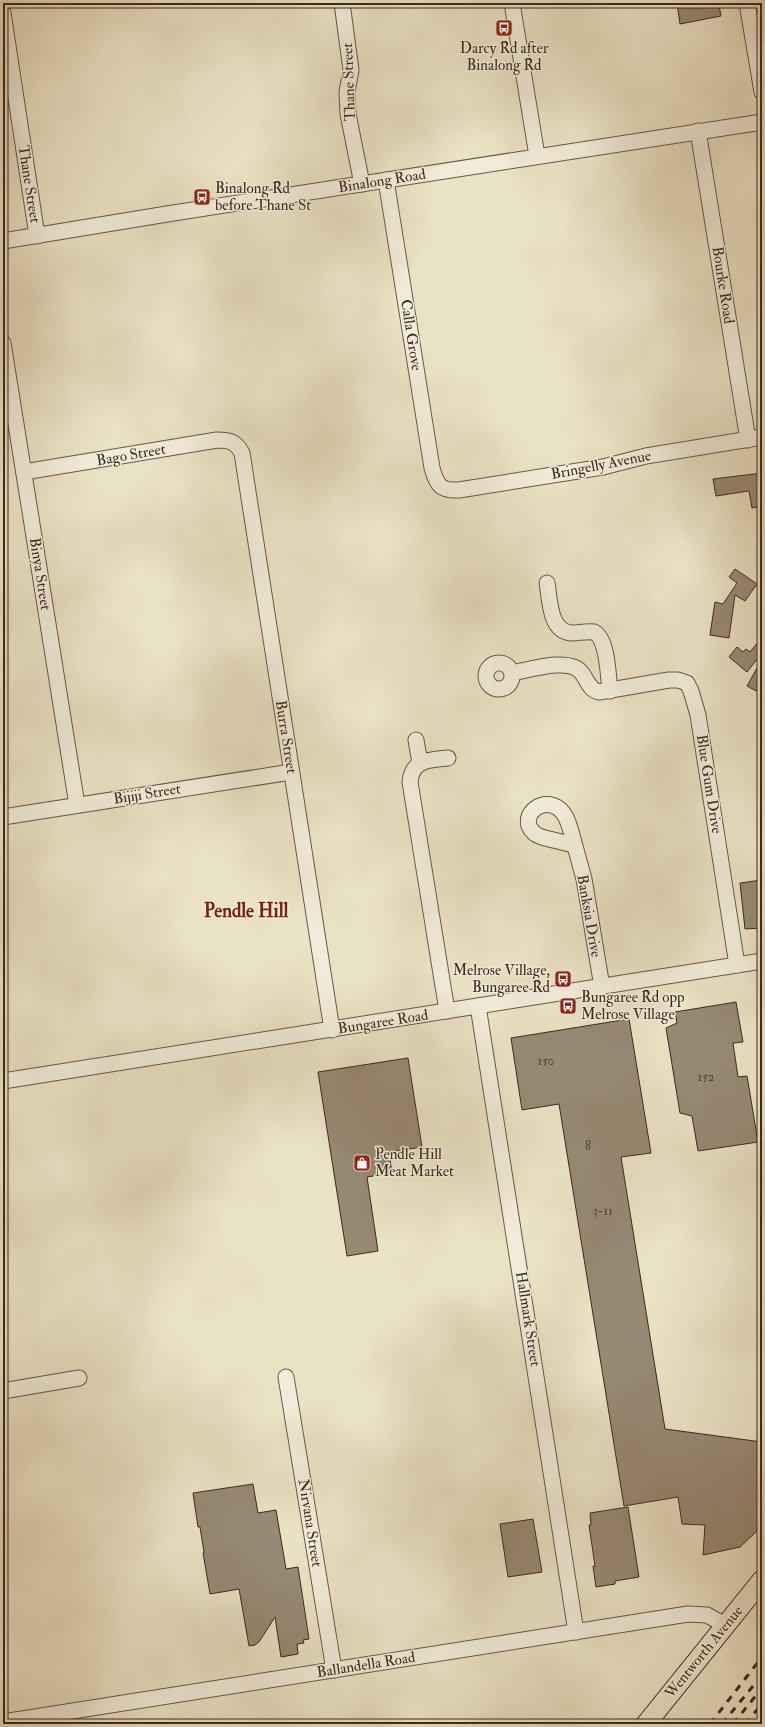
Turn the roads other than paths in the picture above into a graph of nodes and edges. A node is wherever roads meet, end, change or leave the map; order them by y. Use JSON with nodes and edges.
{"nodes":[{"id":1,"x":342,"y":3,"type":"edge"},
{"id":2,"x":512,"y":3,"type":"edge"},
{"id":3,"x":747,"y":3,"type":"edge"},
{"id":4,"x":3,"y":13,"type":"edge"},
{"id":5,"x":762,"y":92,"type":"edge"},
{"id":6,"x":762,"y":122,"type":"edge"},
{"id":7,"x":698,"y":131,"type":"junction"},
{"id":8,"x":537,"y":156,"type":"junction"},
{"id":9,"x":386,"y":180,"type":"junction"},
{"id":10,"x":362,"y":184,"type":"junction"},
{"id":11,"x":37,"y":236,"type":"junction"},
{"id":12,"x":3,"y":241,"type":"edge"},
{"id":13,"x":3,"y":343,"type":"edge"},
{"id":14,"x":755,"y":438,"type":"edge"},
{"id":15,"x":237,"y":445,"type":"joint"},
{"id":16,"x":24,"y":472,"type":"junction"},
{"id":17,"x":440,"y":487,"type":"joint"},
{"id":18,"x":547,"y":583,"type":"dead end"},
{"id":19,"x":512,"y":673,"type":"dead end"},
{"id":20,"x":610,"y":691,"type":"junction"},
{"id":21,"x":416,"y":740,"type":"dead end"},
{"id":22,"x":448,"y":758,"type":"dead end"},
{"id":23,"x":420,"y":763,"type":"junction"},
{"id":24,"x":291,"y":772,"type":"junction"},
{"id":25,"x":77,"y":805,"type":"junction"},
{"id":26,"x":3,"y":817,"type":"edge"},
{"id":27,"x":575,"y":846,"type":"dead end"},
{"id":28,"x":762,"y":961,"type":"edge"},
{"id":29,"x":737,"y":965,"type":"junction"},
{"id":30,"x":602,"y":986,"type":"junction"},
{"id":31,"x":478,"y":1006,"type":"junction"},
{"id":32,"x":447,"y":1011,"type":"junction"},
{"id":33,"x":332,"y":1030,"type":"junction"},
{"id":34,"x":3,"y":1081,"type":"edge"},
{"id":35,"x":286,"y":1377,"type":"dead end"},
{"id":36,"x":79,"y":1378,"type":"dead end"},
{"id":37,"x":3,"y":1391,"type":"edge"},
{"id":38,"x":762,"y":1580,"type":"edge"},
{"id":39,"x":726,"y":1625,"type":"junction"},
{"id":40,"x":576,"y":1632,"type":"junction"},
{"id":41,"x":334,"y":1670,"type":"junction"},
{"id":42,"x":3,"y":1722,"type":"edge"},
{"id":43,"x":646,"y":1724,"type":"edge"}],
"edges":[{"from":1,"to":10,"type":"street","name":"Thane Street"},
{"from":2,"to":8,"type":"street"},
{"from":3,"to":5,"type":"street"},
{"from":4,"to":11,"type":"street","name":"Thane Street"},
{"from":6,"to":7,"type":"street","name":"Binalong Road"},
{"from":7,"to":8,"type":"street","name":"Binalong Road"},
{"from":7,"to":14,"type":"street","name":"Bourke Road"},
{"from":8,"to":9,"type":"street","name":"Binalong Road"},
{"from":9,"to":10,"type":"street","name":"Binalong Road"},
{"from":9,"to":17,"type":"street","name":"Calla Grove"},
{"from":10,"to":11,"type":"street","name":"Binalong Road"},
{"from":11,"to":12,"type":"street","name":"Binalong Road"},
{"from":13,"to":16,"type":"street","name":"Binya Street"},
{"from":14,"to":17,"type":"street","name":"Bringelly Avenue"},
{"from":15,"to":16,"type":"street","name":"Bago Street"},
{"from":15,"to":24,"type":"street","name":"Burra Street"},
{"from":16,"to":25,"type":"street","name":"Binya Street"},
{"from":18,"to":20,"type":"street"},
{"from":19,"to":20,"type":"street","name":"Blue Gum Drive"},
{"from":20,"to":29,"type":"street","name":"Blue Gum Drive"},
{"from":21,"to":23,"type":"street"},
{"from":22,"to":23,"type":"street"},
{"from":23,"to":32,"type":"street"},
{"from":24,"to":25,"type":"street","name":"Bijiji Street"},
{"from":24,"to":33,"type":"street","name":"Burra Street"},
{"from":25,"to":26,"type":"street","name":"Bijiji Street"},
{"from":27,"to":30,"type":"street","name":"Banksia Drive"},
{"from":28,"to":29,"type":"street","name":"Bungaree Road"},
{"from":29,"to":30,"type":"street","name":"Bungaree Road"},
{"from":30,"to":31,"type":"street","name":"Bungaree Road"},
{"from":31,"to":32,"type":"street","name":"Bungaree Road"},
{"from":31,"to":40,"type":"street","name":"Hallmark Street"},
{"from":32,"to":33,"type":"street","name":"Bungaree Road"},
{"from":33,"to":34,"type":"street","name":"Bungaree Road"},
{"from":35,"to":41,"type":"street","name":"Nirvana Street"},
{"from":36,"to":37,"type":"street"},
{"from":38,"to":39,"type":"main road","name":"Wentworth Avenue"},
{"from":39,"to":40,"type":"street","name":"Ballandella Road"},
{"from":39,"to":43,"type":"main road","name":"Wentworth Avenue"},
{"from":40,"to":41,"type":"street","name":"Ballandella Road"},
{"from":41,"to":42,"type":"street","name":"Ballandella Road"}]}
